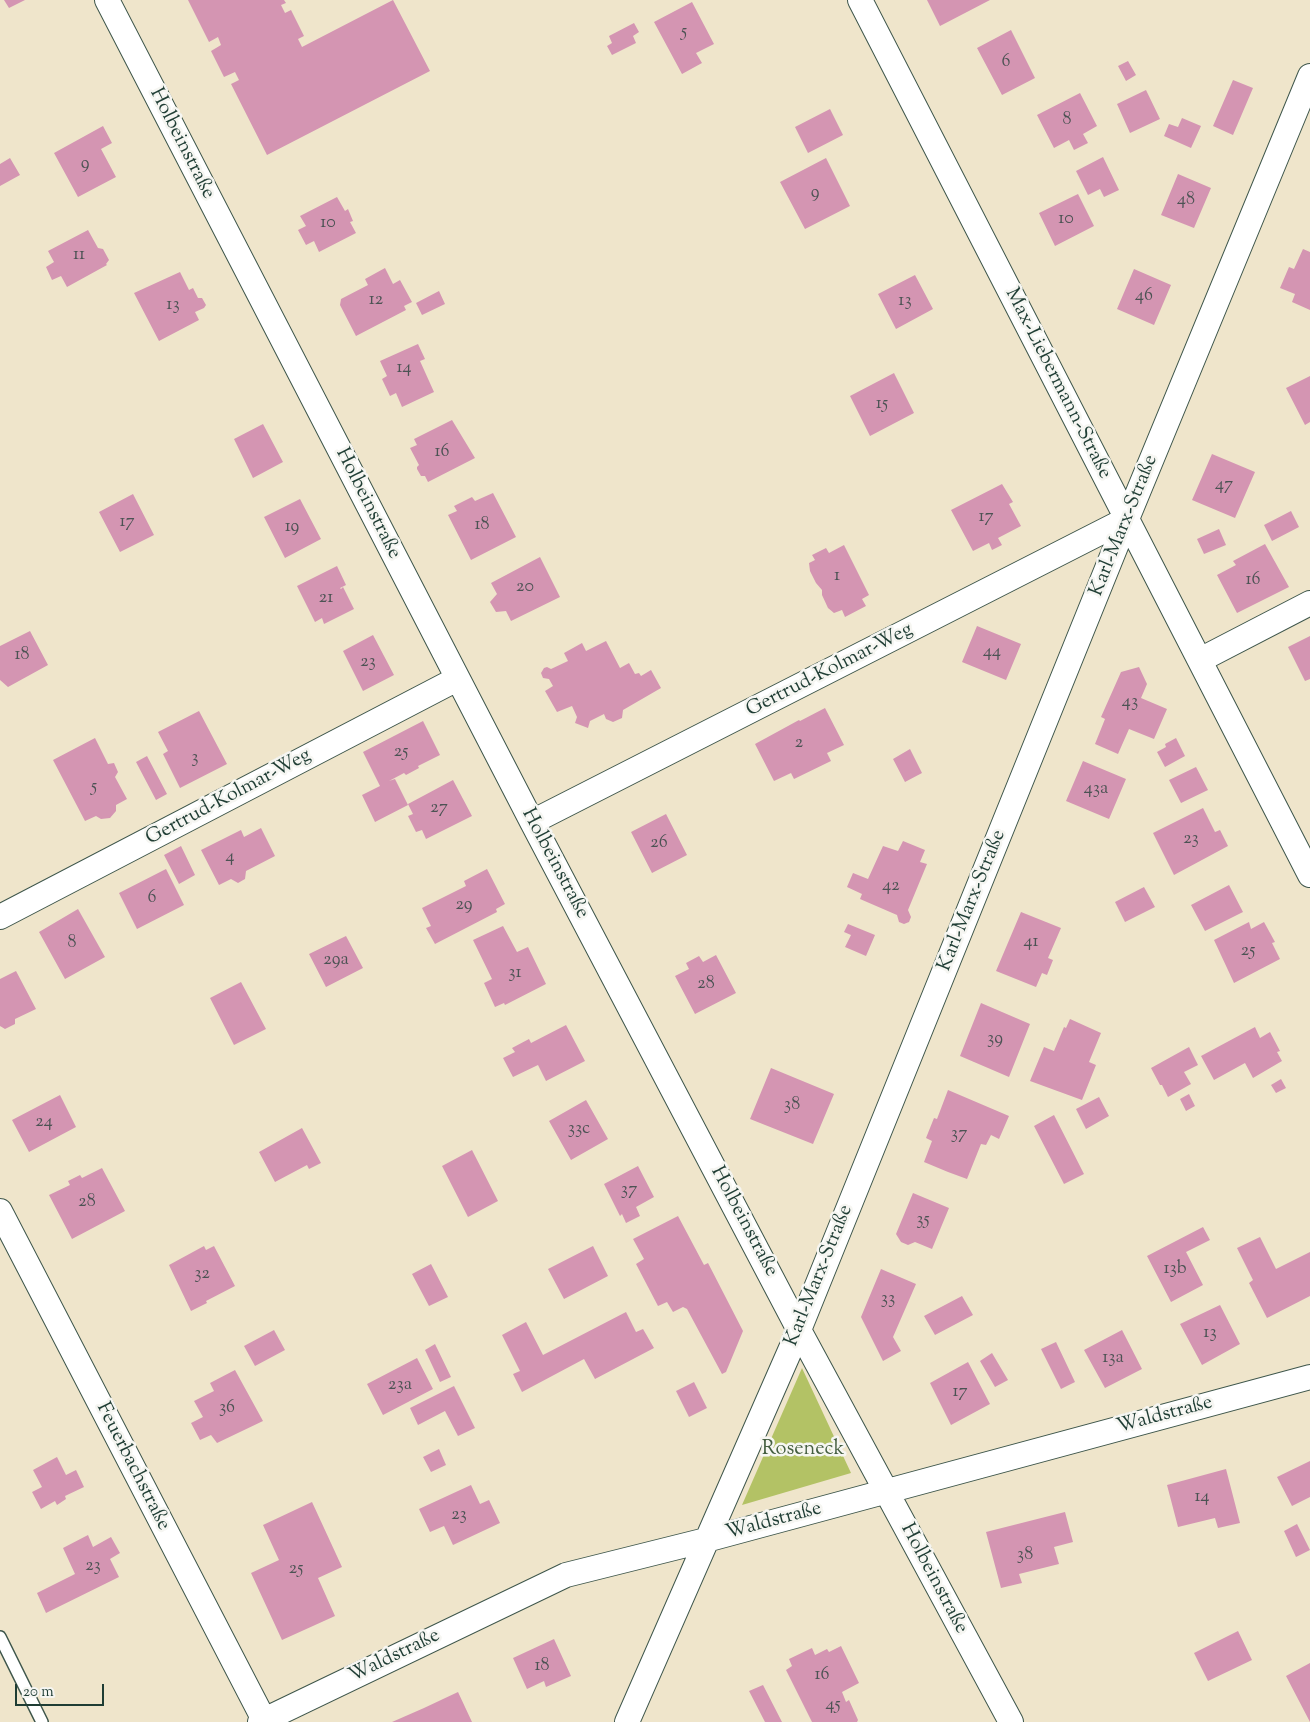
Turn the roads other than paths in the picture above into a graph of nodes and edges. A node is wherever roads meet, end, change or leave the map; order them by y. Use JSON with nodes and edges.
{"nodes":[{"id":1,"x":107,"y":0,"type":"edge"},
{"id":2,"x":860,"y":0,"type":"edge"},
{"id":3,"x":1310,"y":76,"type":"edge"},
{"id":4,"x":1127,"y":520,"type":"junction"},
{"id":5,"x":1310,"y":603,"type":"edge"},
{"id":6,"x":1200,"y":660,"type":"junction"},
{"id":7,"x":457,"y":679,"type":"junction"},
{"id":8,"x":532,"y":822,"type":"junction"},
{"id":9,"x":1310,"y":876,"type":"edge"},
{"id":10,"x":0,"y":917,"type":"edge"},
{"id":11,"x":0,"y":1211,"type":"edge"},
{"id":12,"x":799,"y":1330,"type":"junction"},
{"id":13,"x":1310,"y":1377,"type":"edge"},
{"id":14,"x":886,"y":1491,"type":"junction"},
{"id":15,"x":706,"y":1540,"type":"junction"},
{"id":16,"x":0,"y":1637,"type":"edge"},
{"id":17,"x":263,"y":1721,"type":"edge"},
{"id":18,"x":42,"y":1722,"type":"edge"},
{"id":19,"x":627,"y":1722,"type":"edge"},
{"id":20,"x":1011,"y":1722,"type":"edge"}],
"edges":[{"from":1,"to":7,"type":"street","name":"Holbeinstraße"},
{"from":2,"to":4,"type":"street","name":"Max-Liebermann-Straße"},
{"from":3,"to":4,"type":"street","name":"Karl-Marx-Straße"},
{"from":4,"to":6,"type":"street","name":"Max-Liebermann-Straße"},
{"from":4,"to":8,"type":"street","name":"Gertrud-Kolmar-Weg"},
{"from":4,"to":12,"type":"street","name":"Karl-Marx-Straße"},
{"from":5,"to":6,"type":"street"},
{"from":6,"to":9,"type":"street","name":"Max-Liebermann-Straße"},
{"from":7,"to":8,"type":"street","name":"Holbeinstraße"},
{"from":7,"to":10,"type":"street","name":"Gertrud-Kolmar-Weg"},
{"from":8,"to":12,"type":"street","name":"Holbeinstraße"},
{"from":11,"to":17,"type":"street","name":"Feuerbachstraße"},
{"from":12,"to":14,"type":"street","name":"Holbeinstraße"},
{"from":12,"to":15,"type":"street","name":"Karl-Marx-Straße"},
{"from":13,"to":14,"type":"street","name":"Waldstraße"},
{"from":14,"to":15,"type":"street","name":"Waldstraße"},
{"from":14,"to":20,"type":"street","name":"Holbeinstraße"},
{"from":15,"to":17,"type":"street","name":"Waldstraße"},
{"from":15,"to":19,"type":"street","name":"Karl-Marx-Straße"},
{"from":16,"to":18,"type":"lane"}]}
